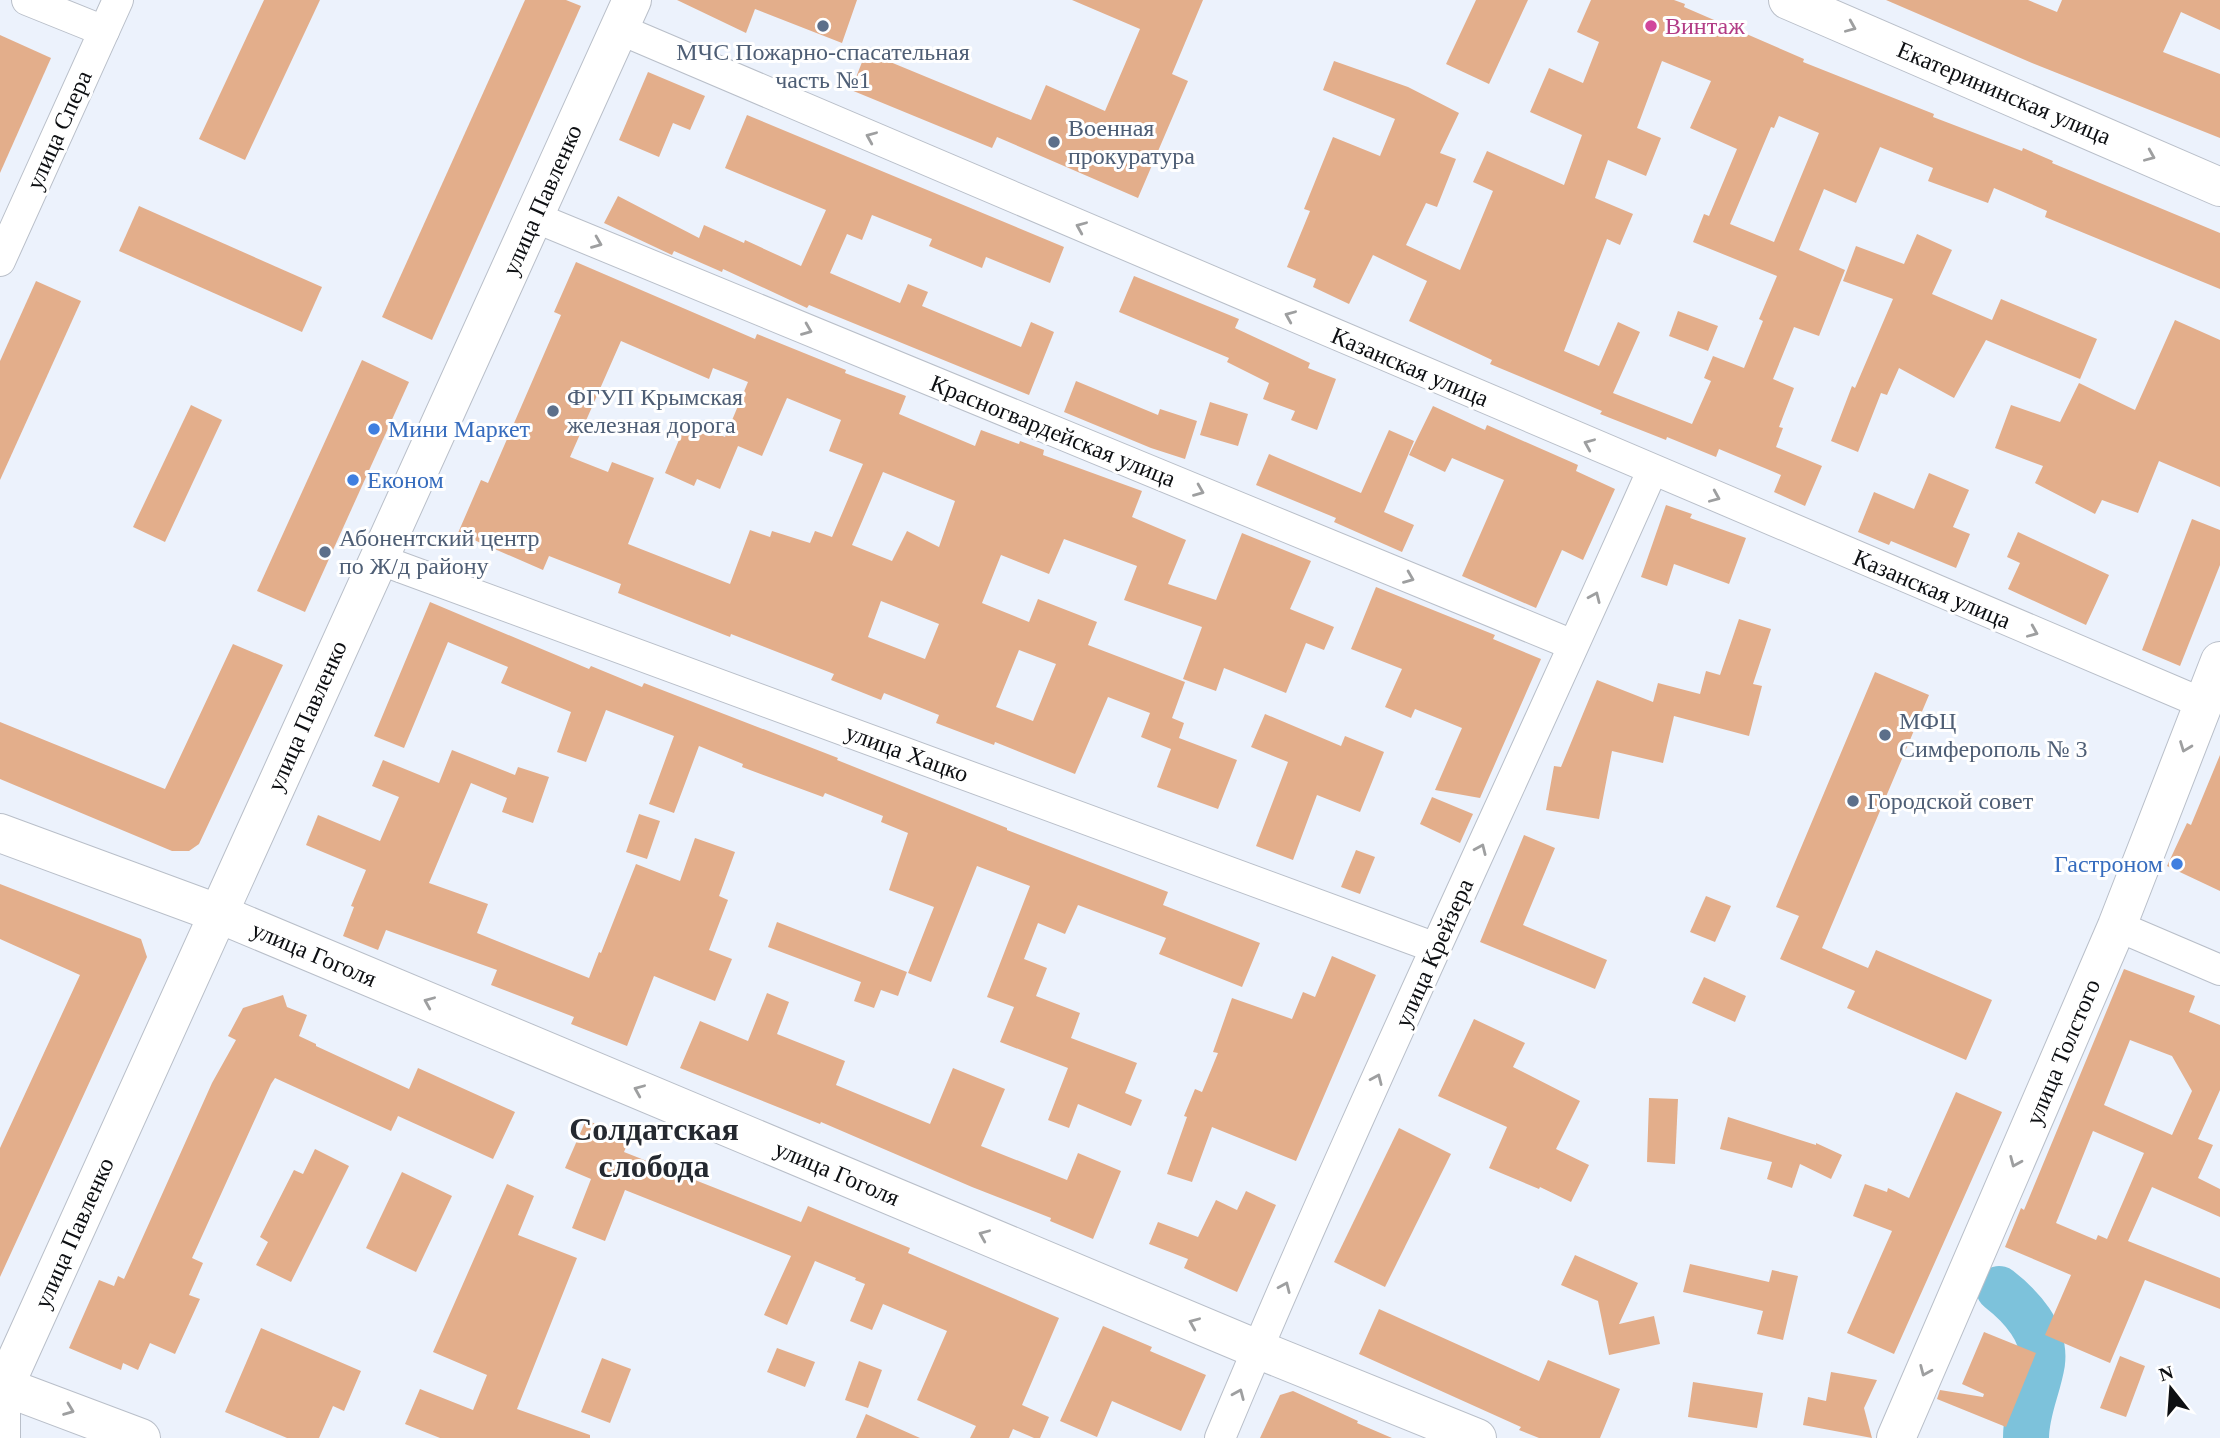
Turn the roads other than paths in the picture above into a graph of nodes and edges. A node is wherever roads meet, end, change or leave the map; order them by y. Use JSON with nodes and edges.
{"nodes":[{"id":1,"x":27,"y":0,"type":"edge"},
{"id":2,"x":118,"y":0,"type":"edge"},
{"id":3,"x":1788,"y":0,"type":"edge"},
{"id":4,"x":626,"y":15,"type":"edge"},
{"id":5,"x":104,"y":31,"type":"junction"},
{"id":6,"x":2220,"y":187,"type":"edge"},
{"id":7,"x":534,"y":216,"type":"junction"},
{"id":8,"x":0,"y":261,"type":"edge"},
{"id":9,"x":1652,"y":471,"type":"junction"},
{"id":10,"x":379,"y":559,"type":"junction"},
{"id":11,"x":1573,"y":645,"type":"junction"},
{"id":12,"x":2220,"y":661,"type":"edge"},
{"id":13,"x":2202,"y":703,"type":"junction"},
{"id":14,"x":0,"y":833,"type":"edge"},
{"id":15,"x":217,"y":913,"type":"junction"},
{"id":16,"x":2117,"y":926,"type":"junction"},
{"id":17,"x":1436,"y":948,"type":"junction"},
{"id":18,"x":2220,"y":971,"type":"edge"},
{"id":19,"x":1257,"y":1349,"type":"junction"},
{"id":20,"x":3,"y":1385,"type":"edge"},
{"id":21,"x":5,"y":1438,"type":"edge"},
{"id":22,"x":141,"y":1438,"type":"edge"},
{"id":23,"x":1220,"y":1438,"type":"edge"},
{"id":24,"x":1477,"y":1438,"type":"edge"},
{"id":25,"x":1896,"y":1438,"type":"edge"}],
"edges":[{"from":1,"to":5,"type":"street"},
{"from":2,"to":5,"type":"street","name":"улица Спера"},
{"from":3,"to":6,"type":"main road","name":"Екатерининская улица","one_way":true},
{"from":4,"to":7,"type":"main road","name":"улица Павленко"},
{"from":9,"to":4,"type":"street","name":"Казанская улица","one_way":true},
{"from":5,"to":8,"type":"street","name":"улица Спера"},
{"from":7,"to":10,"type":"main road","name":"улица Павленко"},
{"from":7,"to":11,"type":"street","name":"Красногвардейская улица","one_way":true},
{"from":11,"to":9,"type":"street","name":"улица Крейзера","one_way":true},
{"from":9,"to":13,"type":"street","name":"Казанская улица","one_way":true},
{"from":10,"to":15,"type":"main road","name":"улица Павленко"},
{"from":10,"to":17,"type":"street","name":"улица Хацко"},
{"from":17,"to":11,"type":"street","name":"улица Крейзера","one_way":true},
{"from":12,"to":13,"type":"main road","name":"улица Толстого"},
{"from":13,"to":16,"type":"main road","name":"улица Толстого","one_way":true},
{"from":14,"to":15,"type":"main road","name":"улица Гоголя"},
{"from":19,"to":15,"type":"main road","name":"улица Гоголя","one_way":true},
{"from":15,"to":20,"type":"main road","name":"улица Павленко"},
{"from":16,"to":18,"type":"street"},
{"from":16,"to":25,"type":"main road","name":"улица Толстого","one_way":true},
{"from":19,"to":17,"type":"street","name":"улица Крейзера","one_way":true},
{"from":23,"to":19,"type":"street","name":"улица Крейзера","one_way":true},
{"from":19,"to":24,"type":"main road","name":"улица Гоголя"},
{"from":20,"to":21,"type":"street","name":"улица Павленко"},
{"from":20,"to":22,"type":"main road","one_way":true}]}
